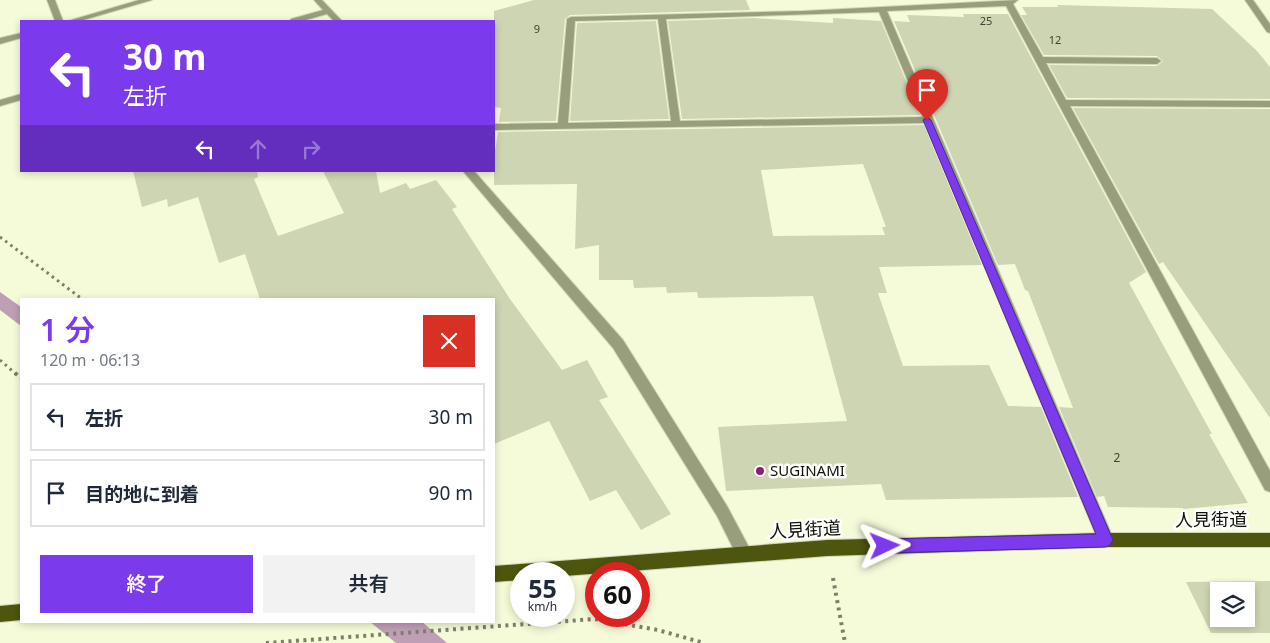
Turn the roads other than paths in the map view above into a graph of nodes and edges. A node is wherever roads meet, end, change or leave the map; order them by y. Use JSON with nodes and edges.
{"nodes":[{"id":1,"x":51,"y":0,"type":"edge"},
{"id":2,"x":148,"y":0,"type":"edge"},
{"id":3,"x":318,"y":0,"type":"edge"},
{"id":4,"x":866,"y":0,"type":"edge"},
{"id":5,"x":1248,"y":0,"type":"edge"},
{"id":6,"x":1012,"y":1,"type":"edge"},
{"id":7,"x":948,"y":3,"type":"edge"},
{"id":8,"x":878,"y":10,"type":"junction"},
{"id":9,"x":329,"y":11,"type":"junction"},
{"id":10,"x":662,"y":16,"type":"junction"},
{"id":11,"x":59,"y":20,"type":"edge"},
{"id":12,"x":76,"y":20,"type":"edge"},
{"id":13,"x":298,"y":20,"type":"edge"},
{"id":14,"x":337,"y":20,"type":"edge"},
{"id":15,"x":1270,"y":30,"type":"edge"},
{"id":16,"x":20,"y":36,"type":"edge"},
{"id":17,"x":0,"y":42,"type":"edge"},
{"id":18,"x":1040,"y":60,"type":"junction"},
{"id":19,"x":1157,"y":61,"type":"dead end"},
{"id":20,"x":20,"y":97,"type":"edge"},
{"id":21,"x":0,"y":103,"type":"edge"},
{"id":22,"x":1063,"y":103,"type":"junction"},
{"id":23,"x":1270,"y":104,"type":"edge"},
{"id":24,"x":927,"y":120,"type":"junction"},
{"id":25,"x":676,"y":124,"type":"junction"},
{"id":26,"x":563,"y":126,"type":"junction"},
{"id":27,"x":495,"y":128,"type":"edge"},
{"id":28,"x":469,"y":172,"type":"edge"},
{"id":29,"x":1270,"y":485,"type":"edge"},
{"id":30,"x":1106,"y":540,"type":"junction"},
{"id":31,"x":1270,"y":540,"type":"edge"},
{"id":32,"x":744,"y":554,"type":"junction"},
{"id":33,"x":495,"y":574,"type":"edge"},
{"id":34,"x":20,"y":612,"type":"edge"},
{"id":35,"x":0,"y":614,"type":"edge"}],
"edges":[{"from":1,"to":11,"type":"street"},
{"from":2,"to":12,"type":"street"},
{"from":3,"to":9,"type":"street"},
{"from":4,"to":8,"type":"street"},
{"from":5,"to":15,"type":"street"},
{"from":6,"to":7,"type":"street"},
{"from":6,"to":18,"type":"street"},
{"from":7,"to":8,"type":"street"},
{"from":8,"to":10,"type":"street"},
{"from":8,"to":24,"type":"street"},
{"from":9,"to":13,"type":"street"},
{"from":9,"to":14,"type":"street"},
{"from":10,"to":25,"type":"street"},
{"from":10,"to":26,"type":"street"},
{"from":16,"to":17,"type":"street"},
{"from":18,"to":19,"type":"street"},
{"from":18,"to":22,"type":"street"},
{"from":20,"to":21,"type":"street"},
{"from":22,"to":23,"type":"street"},
{"from":22,"to":29,"type":"street"},
{"from":24,"to":25,"type":"street"},
{"from":24,"to":30,"type":"street"},
{"from":25,"to":26,"type":"street"},
{"from":26,"to":27,"type":"street"},
{"from":28,"to":32,"type":"street"},
{"from":30,"to":31,"type":"main road","name":"人見街道"},
{"from":30,"to":32,"type":"main road","name":"人見街道"},
{"from":32,"to":33,"type":"main road","name":"人見街道"},
{"from":34,"to":35,"type":"main road"}]}
